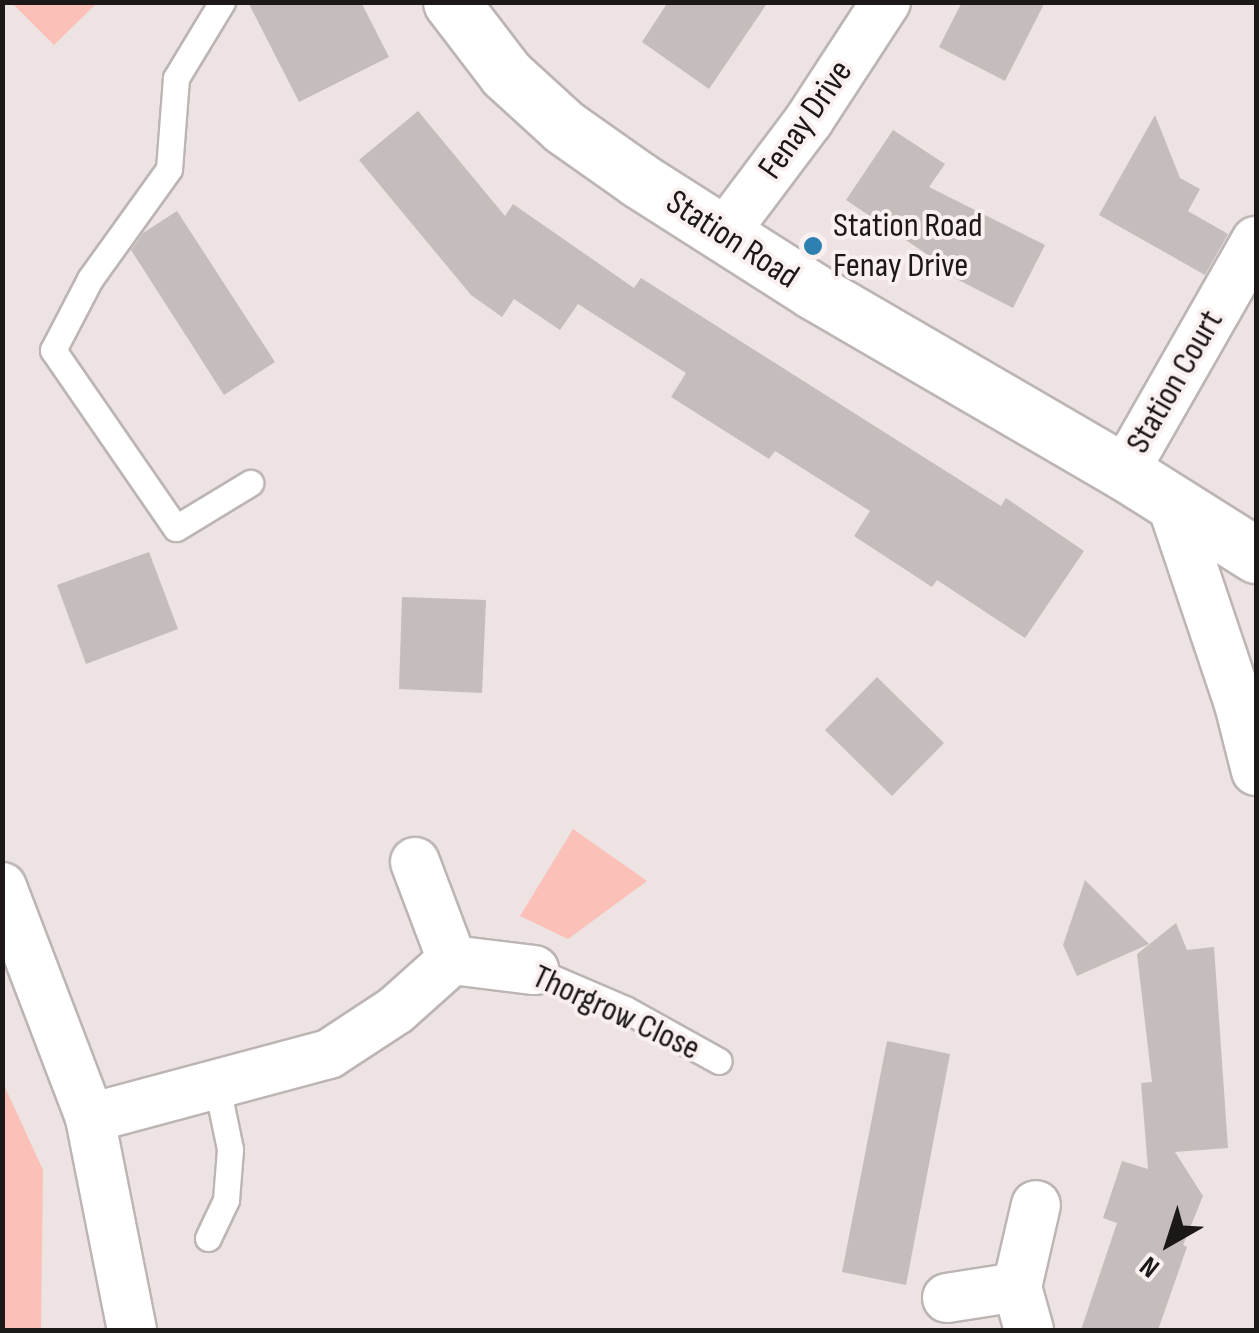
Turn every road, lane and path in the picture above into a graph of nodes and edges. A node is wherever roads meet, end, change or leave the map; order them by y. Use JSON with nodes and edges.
{"nodes":[{"id":1,"x":222,"y":2,"type":"edge"},
{"id":2,"x":451,"y":2,"type":"edge"},
{"id":3,"x":886,"y":2,"type":"edge"},
{"id":4,"x":722,"y":236,"type":"junction"},
{"id":5,"x":1256,"y":241,"type":"edge"},
{"id":6,"x":1124,"y":472,"type":"junction"},
{"id":7,"x":250,"y":482,"type":"dead end"},
{"id":8,"x":1170,"y":502,"type":"junction"},
{"id":9,"x":1256,"y":555,"type":"edge"},
{"id":10,"x":1256,"y":772,"type":"edge"},
{"id":11,"x":415,"y":862,"type":"dead end"},
{"id":12,"x":2,"y":888,"type":"edge"},
{"id":13,"x":452,"y":960,"type":"junction"},
{"id":14,"x":534,"y":970,"type":"joint"},
{"id":15,"x":719,"y":1061,"type":"dead end"},
{"id":16,"x":218,"y":1086,"type":"junction"},
{"id":17,"x":90,"y":1118,"type":"junction"},
{"id":18,"x":1036,"y":1205,"type":"dead end"},
{"id":19,"x":208,"y":1238,"type":"dead end"},
{"id":20,"x":947,"y":1298,"type":"dead end"},
{"id":21,"x":1023,"y":1309,"type":"edge"},
{"id":22,"x":132,"y":1330,"type":"edge"}],
"edges":[{"from":1,"to":7,"type":"lane"},
{"from":2,"to":4,"type":"street","name":"Station Road"},
{"from":3,"to":4,"type":"street","name":"Fenay Drive"},
{"from":4,"to":6,"type":"street","name":"Station Road"},
{"from":5,"to":6,"type":"street","name":"Station Court"},
{"from":6,"to":8,"type":"street","name":"Station Road"},
{"from":8,"to":9,"type":"street","name":"Station Road"},
{"from":8,"to":10,"type":"street"},
{"from":11,"to":13,"type":"street"},
{"from":12,"to":17,"type":"street"},
{"from":13,"to":14,"type":"street","name":"Thorgrow Close"},
{"from":13,"to":16,"type":"street"},
{"from":14,"to":15,"type":"lane","name":"Thorgrow Close"},
{"from":16,"to":17,"type":"street"},
{"from":16,"to":19,"type":"lane"},
{"from":17,"to":22,"type":"street"},
{"from":18,"to":21,"type":"street"},
{"from":20,"to":21,"type":"street"}]}
